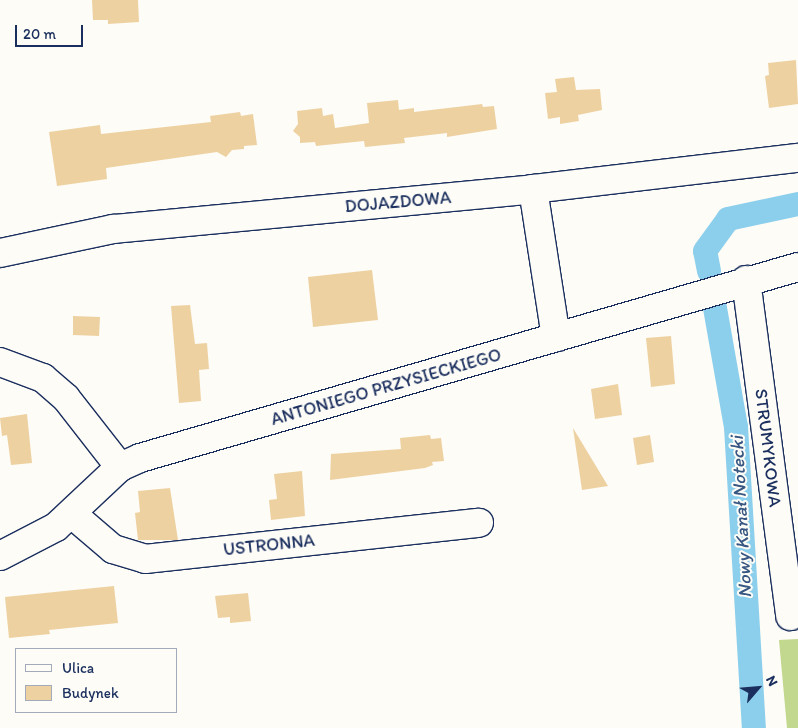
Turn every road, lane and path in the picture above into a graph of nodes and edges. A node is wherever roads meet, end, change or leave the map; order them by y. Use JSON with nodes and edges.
{"nodes":[{"id":1,"x":798,"y":158,"type":"edge"},
{"id":2,"x":533,"y":189,"type":"junction"},
{"id":3,"x":0,"y":253,"type":"edge"},
{"id":4,"x":798,"y":267,"type":"edge"},
{"id":5,"x":746,"y":280,"type":"junction"},
{"id":6,"x":556,"y":337,"type":"junction"},
{"id":7,"x":0,"y":362,"type":"edge"},
{"id":8,"x":120,"y":467,"type":"junction"},
{"id":9,"x":72,"y":514,"type":"junction"},
{"id":10,"x":479,"y":523,"type":"dead end"},
{"id":11,"x":0,"y":556,"type":"edge"},
{"id":12,"x":790,"y":616,"type":"dead end"}],
"edges":[{"from":1,"to":2,"type":"street","name":"DOJAZDOWA"},
{"from":2,"to":3,"type":"street","name":"DOJAZDOWA"},
{"from":2,"to":6,"type":"street"},
{"from":4,"to":5,"type":"street","name":"ANTONIEGO PRZYSIECKIEGO"},
{"from":5,"to":6,"type":"street","name":"ANTONIEGO PRZYSIECKIEGO"},
{"from":5,"to":12,"type":"street","name":"STRUMYKOWA"},
{"from":6,"to":8,"type":"street","name":"ANTONIEGO PRZYSIECKIEGO"},
{"from":7,"to":8,"type":"street"},
{"from":8,"to":9,"type":"street","name":"ANTONIEGO PRZYSIECKIEGO"},
{"from":9,"to":10,"type":"street","name":"USTRONNA"},
{"from":9,"to":11,"type":"street","name":"ANTONIEGO PRZYSIECKIEGO"}]}
